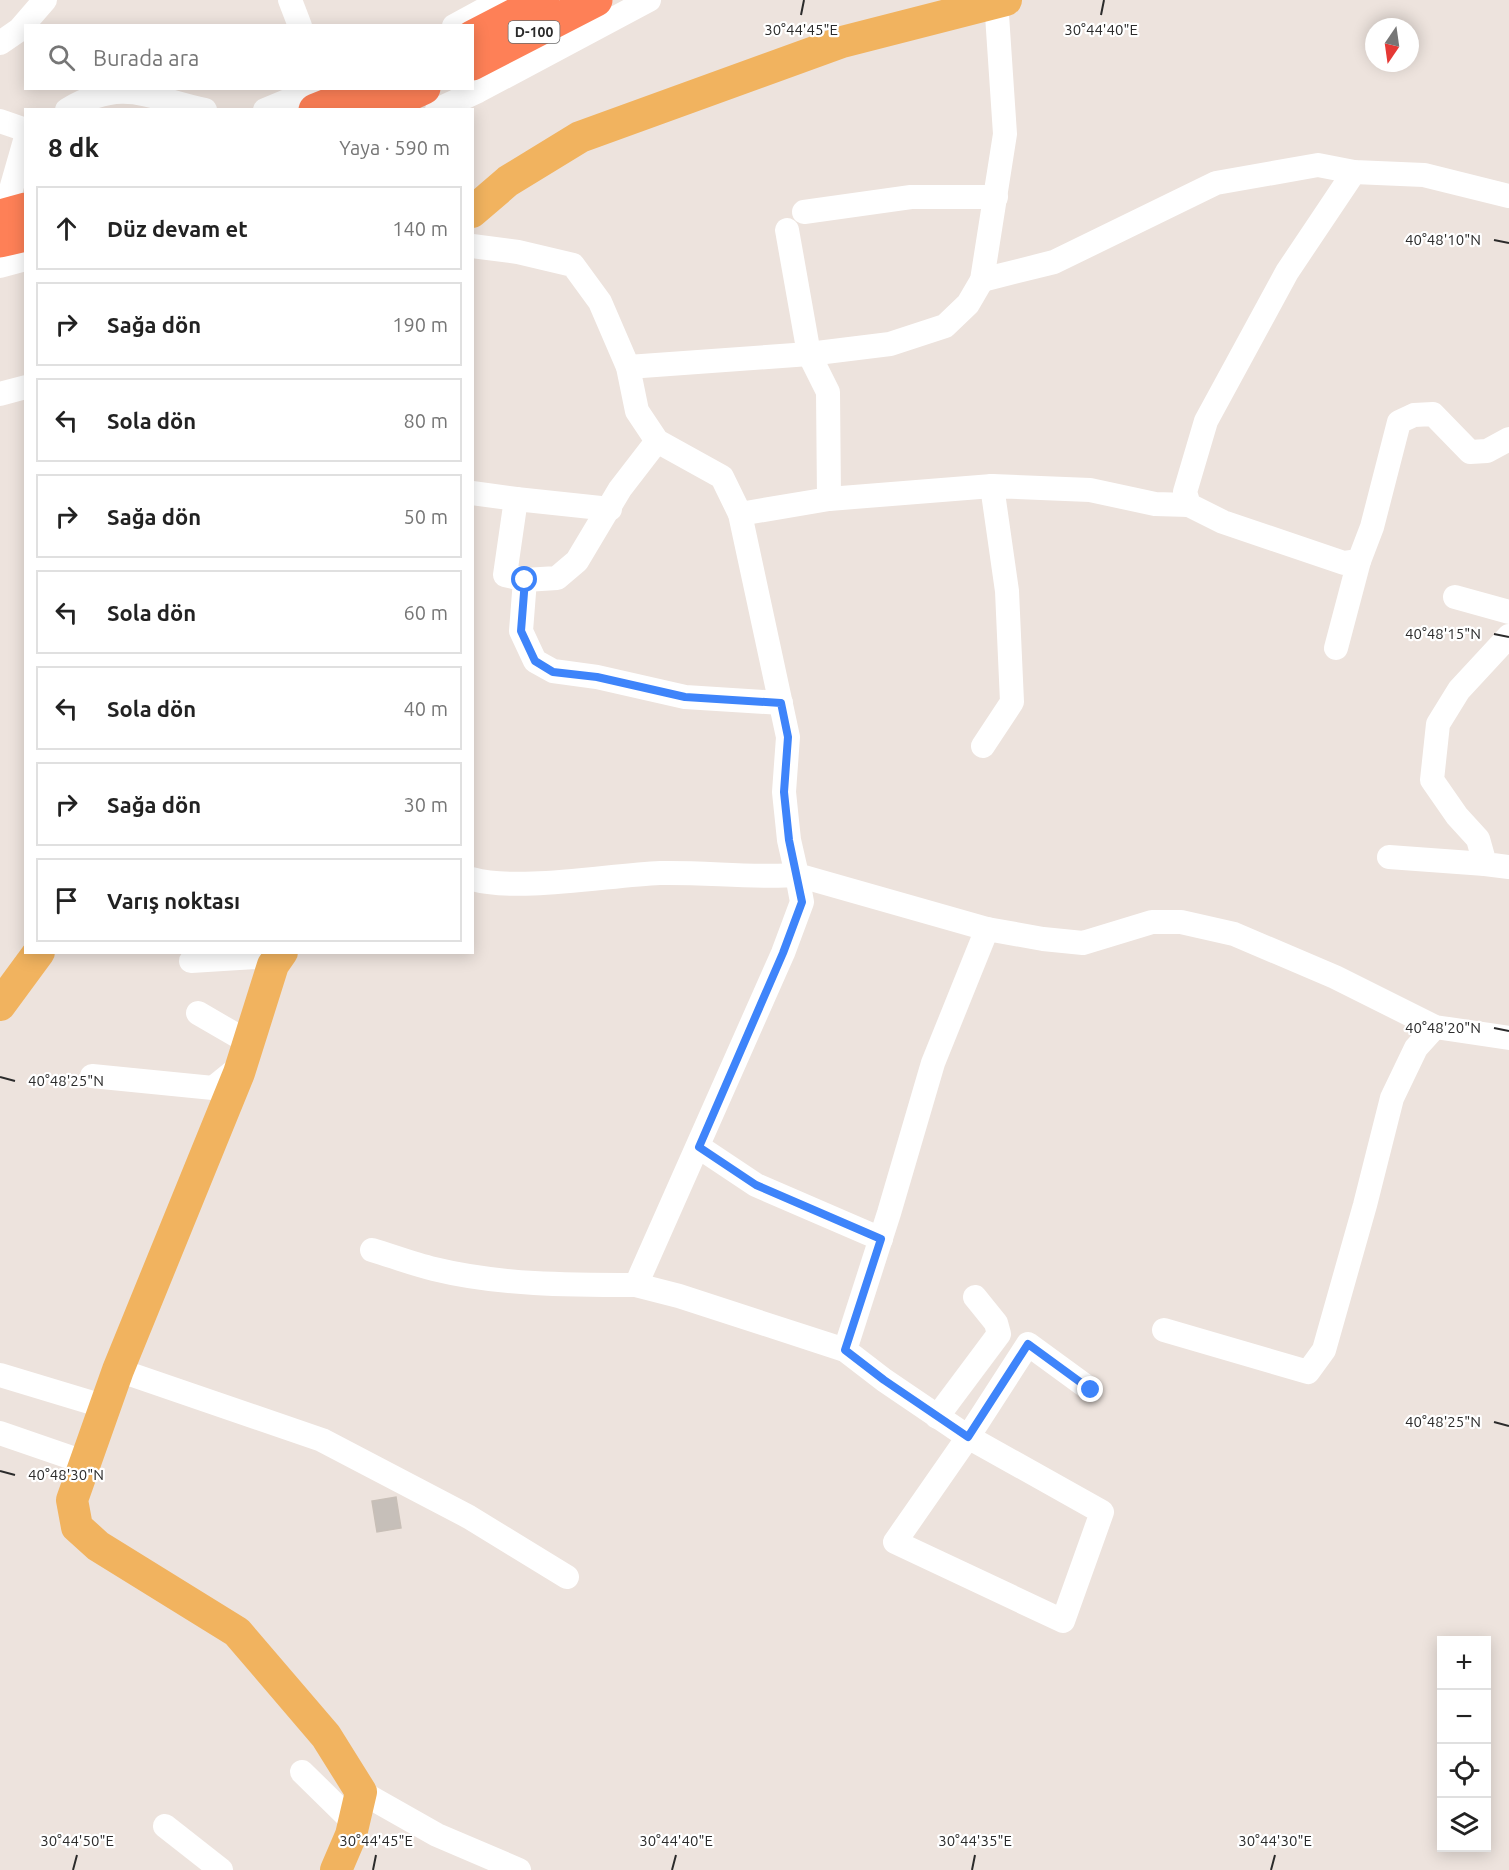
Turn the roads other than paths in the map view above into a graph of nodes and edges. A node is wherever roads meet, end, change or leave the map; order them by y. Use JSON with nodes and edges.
{"nodes":[{"id":1,"x":45,"y":0,"type":"edge"},
{"id":2,"x":290,"y":0,"type":"edge"},
{"id":3,"x":502,"y":0,"type":"edge"},
{"id":4,"x":543,"y":0,"type":"edge"},
{"id":5,"x":596,"y":0,"type":"edge"},
{"id":6,"x":649,"y":0,"type":"edge"},
{"id":7,"x":1000,"y":1,"type":"edge"},
{"id":8,"x":24,"y":24,"type":"edge"},
{"id":9,"x":24,"y":24,"type":"edge"},
{"id":10,"x":299,"y":24,"type":"edge"},
{"id":11,"x":458,"y":24,"type":"edge"},
{"id":12,"x":474,"y":36,"type":"edge"},
{"id":13,"x":0,"y":43,"type":"edge"},
{"id":14,"x":474,"y":63,"type":"edge"},
{"id":15,"x":353,"y":90,"type":"edge"},
{"id":16,"x":420,"y":90,"type":"edge"},
{"id":17,"x":312,"y":95,"type":"edge"},
{"id":18,"x":72,"y":108,"type":"edge"},
{"id":19,"x":198,"y":108,"type":"edge"},
{"id":20,"x":271,"y":108,"type":"edge"},
{"id":21,"x":380,"y":108,"type":"edge"},
{"id":22,"x":441,"y":108,"type":"edge"},
{"id":23,"x":0,"y":121,"type":"edge"},
{"id":24,"x":24,"y":129,"type":"edge"},
{"id":25,"x":24,"y":146,"type":"edge"},
{"id":26,"x":1354,"y":172,"type":"junction"},
{"id":27,"x":1509,"y":196,"type":"edge"},
{"id":28,"x":996,"y":197,"type":"junction"},
{"id":29,"x":12,"y":200,"type":"edge"},
{"id":30,"x":474,"y":210,"type":"edge"},
{"id":31,"x":804,"y":212,"type":"dead end"},
{"id":32,"x":786,"y":230,"type":"dead end"},
{"id":33,"x":24,"y":235,"type":"edge"},
{"id":34,"x":0,"y":241,"type":"edge"},
{"id":35,"x":474,"y":246,"type":"edge"},
{"id":36,"x":24,"y":260,"type":"edge"},
{"id":37,"x":0,"y":266,"type":"edge"},
{"id":38,"x":982,"y":280,"type":"junction"},
{"id":39,"x":809,"y":354,"type":"junction"},
{"id":40,"x":628,"y":367,"type":"junction"},
{"id":41,"x":24,"y":388,"type":"edge"},
{"id":42,"x":0,"y":394,"type":"edge"},
{"id":43,"x":1509,"y":439,"type":"edge"},
{"id":44,"x":657,"y":441,"type":"junction"},
{"id":45,"x":992,"y":486,"type":"junction"},
{"id":46,"x":474,"y":493,"type":"edge"},
{"id":47,"x":516,"y":499,"type":"junction"},
{"id":48,"x":829,"y":499,"type":"junction"},
{"id":49,"x":1190,"y":505,"type":"junction"},
{"id":50,"x":610,"y":509,"type":"junction"},
{"id":51,"x":740,"y":514,"type":"junction"},
{"id":52,"x":1359,"y":561,"type":"junction"},
{"id":53,"x":525,"y":580,"type":"junction"},
{"id":54,"x":1455,"y":597,"type":"dead end"},
{"id":55,"x":1509,"y":612,"type":"edge"},
{"id":56,"x":1509,"y":636,"type":"edge"},
{"id":57,"x":1335,"y":648,"type":"dead end"},
{"id":58,"x":781,"y":703,"type":"junction"},
{"id":59,"x":983,"y":746,"type":"dead end"},
{"id":60,"x":1389,"y":857,"type":"dead end"},
{"id":61,"x":1485,"y":864,"type":"junction"},
{"id":62,"x":1509,"y":867,"type":"edge"},
{"id":63,"x":797,"y":874,"type":"junction"},
{"id":64,"x":474,"y":880,"type":"edge"},
{"id":65,"x":987,"y":929,"type":"junction"},
{"id":66,"x":24,"y":941,"type":"edge"},
{"id":67,"x":38,"y":954,"type":"edge"},
{"id":68,"x":278,"y":959,"type":"edge"},
{"id":69,"x":191,"y":961,"type":"dead end"},
{"id":70,"x":0,"y":973,"type":"edge"},
{"id":71,"x":0,"y":1005,"type":"edge"},
{"id":72,"x":198,"y":1013,"type":"dead end"},
{"id":73,"x":1435,"y":1027,"type":"junction"},
{"id":74,"x":251,"y":1038,"type":"junction"},
{"id":75,"x":1509,"y":1038,"type":"edge"},
{"id":76,"x":239,"y":1073,"type":"junction"},
{"id":77,"x":92,"y":1076,"type":"dead end"},
{"id":78,"x":699,"y":1147,"type":"junction"},
{"id":79,"x":881,"y":1239,"type":"junction"},
{"id":80,"x":372,"y":1250,"type":"dead end"},
{"id":81,"x":636,"y":1286,"type":"junction"},
{"id":82,"x":975,"y":1297,"type":"dead end"},
{"id":83,"x":1164,"y":1330,"type":"dead end"},
{"id":84,"x":845,"y":1350,"type":"junction"},
{"id":85,"x":118,"y":1370,"type":"junction"},
{"id":86,"x":0,"y":1375,"type":"edge"},
{"id":87,"x":1091,"y":1390,"type":"dead end"},
{"id":88,"x":106,"y":1407,"type":"junction"},
{"id":89,"x":937,"y":1417,"type":"junction"},
{"id":90,"x":0,"y":1433,"type":"edge"},
{"id":91,"x":968,"y":1437,"type":"junction"},
{"id":92,"x":84,"y":1462,"type":"junction"},
{"id":93,"x":567,"y":1577,"type":"dead end"},
{"id":94,"x":302,"y":1772,"type":"dead end"},
{"id":95,"x":361,"y":1792,"type":"junction"},
{"id":96,"x":354,"y":1823,"type":"junction"},
{"id":97,"x":165,"y":1826,"type":"dead end"},
{"id":98,"x":221,"y":1870,"type":"edge"},
{"id":99,"x":336,"y":1870,"type":"edge"},
{"id":100,"x":519,"y":1870,"type":"edge"}],
"edges":[{"from":1,"to":8,"type":"street"},
{"from":2,"to":10,"type":"street"},
{"from":3,"to":11,"type":"street"},
{"from":4,"to":12,"type":"highway","number":"D-100"},
{"from":5,"to":14,"type":"highway","number":"D-100"},
{"from":6,"to":22,"type":"street"},
{"from":7,"to":28,"type":"street"},
{"from":7,"to":30,"type":"main road"},
{"from":9,"to":13,"type":"street"},
{"from":15,"to":17,"type":"highway"},
{"from":16,"to":21,"type":"highway"},
{"from":17,"to":20,"type":"street"},
{"from":18,"to":19,"type":"street"},
{"from":23,"to":24,"type":"street"},
{"from":25,"to":29,"type":"street"},
{"from":26,"to":27,"type":"street"},
{"from":26,"to":38,"type":"street"},
{"from":26,"to":49,"type":"street"},
{"from":28,"to":31,"type":"street"},
{"from":28,"to":38,"type":"street"},
{"from":32,"to":39,"type":"street"},
{"from":33,"to":34,"type":"highway"},
{"from":35,"to":40,"type":"street"},
{"from":36,"to":37,"type":"street"},
{"from":38,"to":39,"type":"street"},
{"from":39,"to":40,"type":"street"},
{"from":39,"to":48,"type":"street"},
{"from":40,"to":44,"type":"street"},
{"from":41,"to":42,"type":"street"},
{"from":43,"to":52,"type":"street"},
{"from":44,"to":50,"type":"street"},
{"from":44,"to":51,"type":"street"},
{"from":45,"to":48,"type":"street"},
{"from":45,"to":49,"type":"street"},
{"from":45,"to":59,"type":"street"},
{"from":46,"to":47,"type":"street"},
{"from":47,"to":50,"type":"street"},
{"from":47,"to":53,"type":"street"},
{"from":48,"to":51,"type":"street"},
{"from":49,"to":52,"type":"street"},
{"from":50,"to":53,"type":"street"},
{"from":51,"to":58,"type":"street"},
{"from":52,"to":57,"type":"street"},
{"from":53,"to":58,"type":"street"},
{"from":54,"to":55,"type":"street"},
{"from":56,"to":61,"type":"street"},
{"from":58,"to":63,"type":"street"},
{"from":60,"to":61,"type":"street"},
{"from":61,"to":62,"type":"street"},
{"from":63,"to":64,"type":"street"},
{"from":63,"to":65,"type":"street"},
{"from":63,"to":78,"type":"street"},
{"from":65,"to":73,"type":"street"},
{"from":65,"to":79,"type":"street"},
{"from":66,"to":70,"type":"main road"},
{"from":67,"to":71,"type":"main road"},
{"from":68,"to":69,"type":"street"},
{"from":68,"to":74,"type":"main road"},
{"from":72,"to":74,"type":"street"},
{"from":73,"to":75,"type":"street"},
{"from":73,"to":83,"type":"street"},
{"from":74,"to":76,"type":"main road"},
{"from":76,"to":77,"type":"street"},
{"from":76,"to":85,"type":"main road"},
{"from":78,"to":79,"type":"street"},
{"from":78,"to":81,"type":"street"},
{"from":79,"to":84,"type":"street"},
{"from":80,"to":81,"type":"street"},
{"from":81,"to":84,"type":"street"},
{"from":82,"to":89,"type":"street"},
{"from":84,"to":89,"type":"street"},
{"from":85,"to":88,"type":"main road"},
{"from":85,"to":93,"type":"street"},
{"from":86,"to":88,"type":"street"},
{"from":87,"to":91,"type":"street"},
{"from":88,"to":92,"type":"main road"},
{"from":89,"to":91,"type":"street"},
{"from":90,"to":92,"type":"street"},
{"from":91,"to":91,"type":"street"},
{"from":92,"to":95,"type":"main road"},
{"from":94,"to":96,"type":"street"},
{"from":95,"to":96,"type":"main road"},
{"from":95,"to":100,"type":"street"},
{"from":96,"to":99,"type":"main road"},
{"from":97,"to":98,"type":"street"}]}
